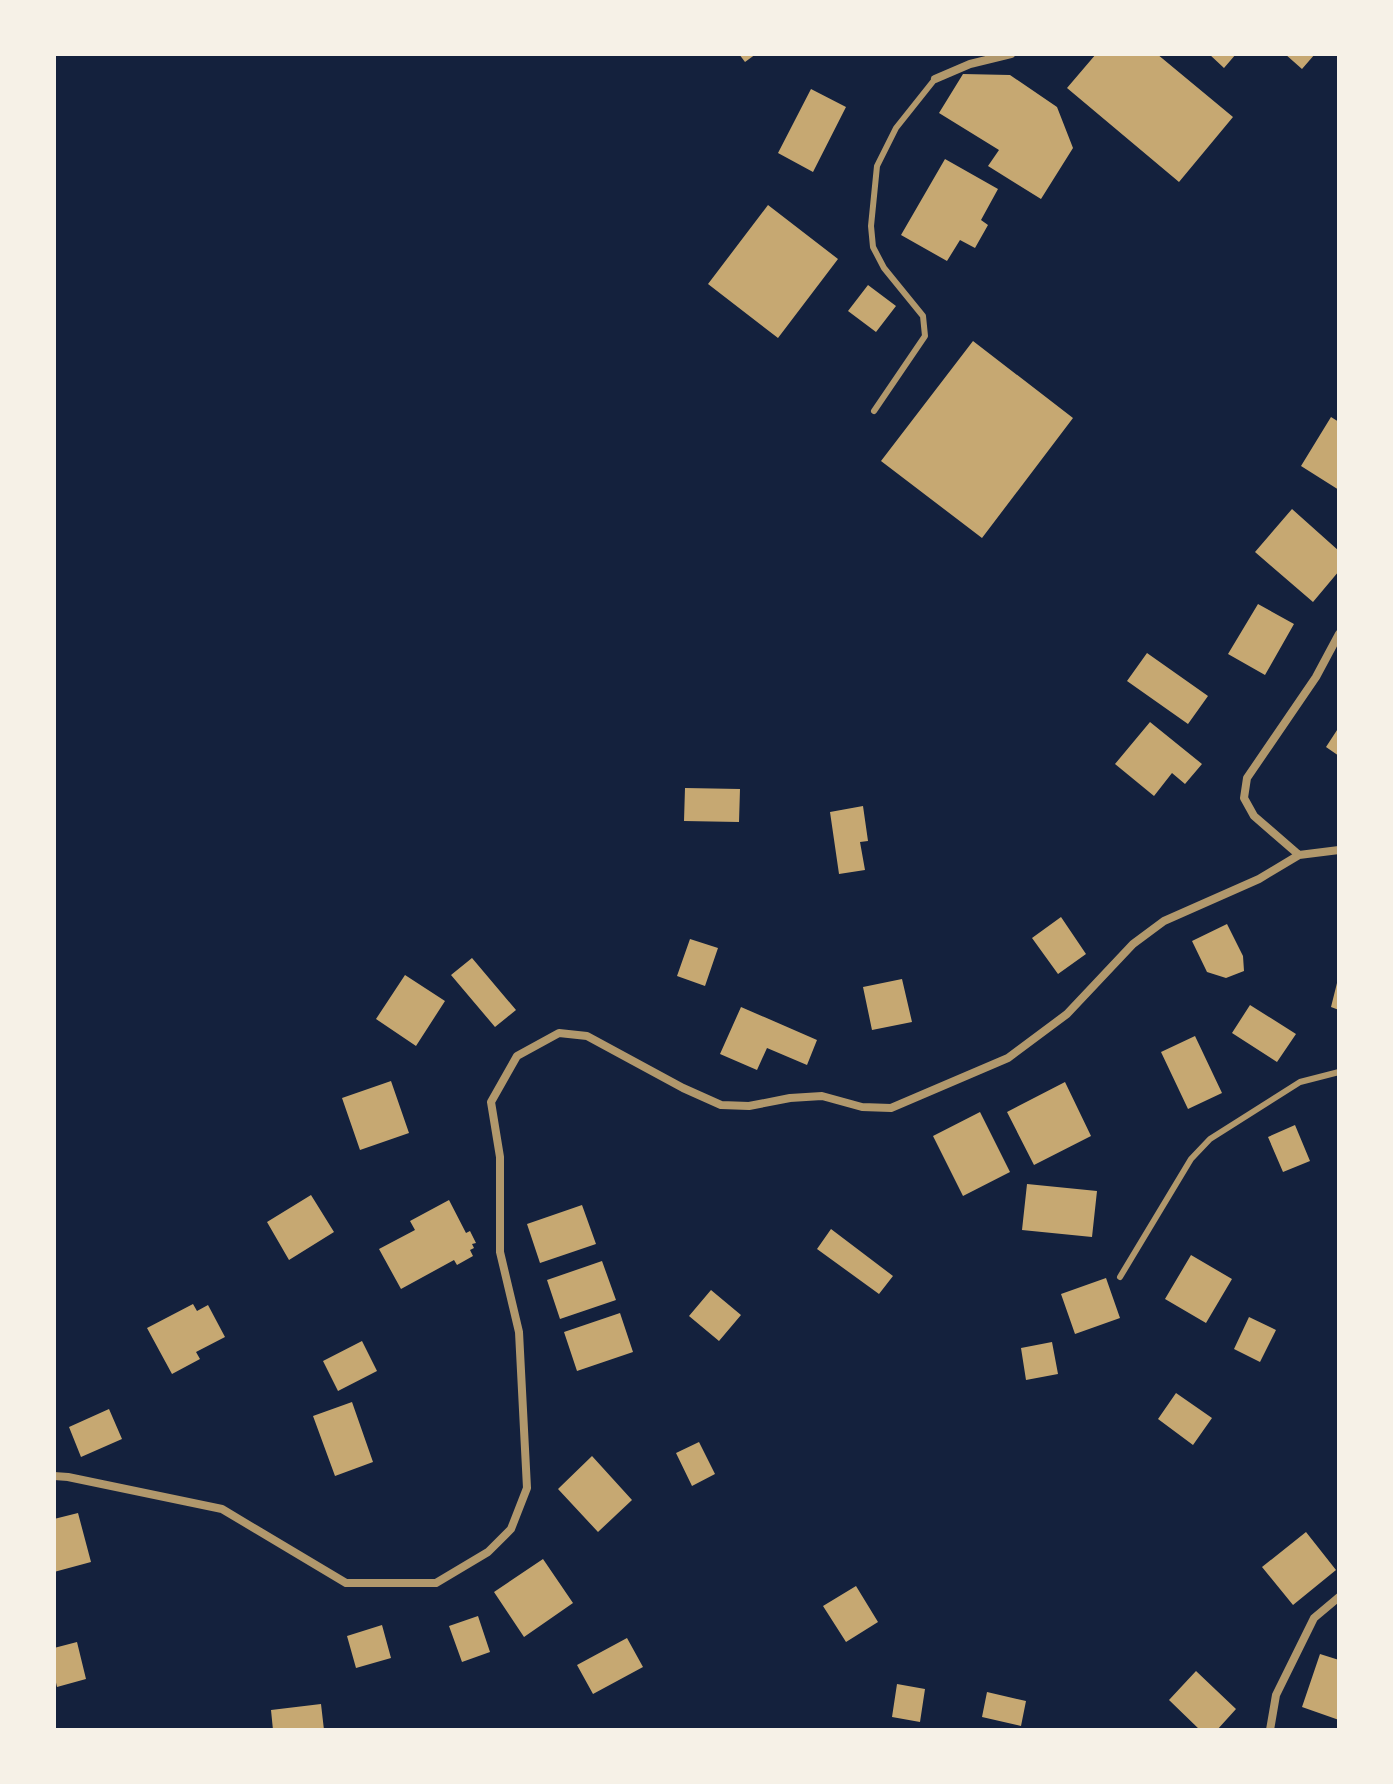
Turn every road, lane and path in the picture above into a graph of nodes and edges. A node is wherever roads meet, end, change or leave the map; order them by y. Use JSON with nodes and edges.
{"nodes":[{"id":1,"x":1011,"y":54,"type":"edge"},
{"id":2,"x":935,"y":79,"type":"joint"},
{"id":3,"x":874,"y":411,"type":"dead end"},
{"id":4,"x":1339,"y":634,"type":"edge"},
{"id":5,"x":1339,"y":850,"type":"edge"},
{"id":6,"x":1299,"y":855,"type":"junction"},
{"id":7,"x":1339,"y":1072,"type":"edge"},
{"id":8,"x":1120,"y":1277,"type":"dead end"},
{"id":9,"x":54,"y":1476,"type":"edge"},
{"id":10,"x":1339,"y":1597,"type":"edge"},
{"id":11,"x":1270,"y":1730,"type":"edge"}],
"edges":[{"from":1,"to":2,"type":"street"},
{"from":2,"to":3,"type":"lane"},
{"from":4,"to":6,"type":"street"},
{"from":5,"to":6,"type":"street"},
{"from":6,"to":9,"type":"street"},
{"from":7,"to":8,"type":"lane"},
{"from":10,"to":11,"type":"street"}]}
